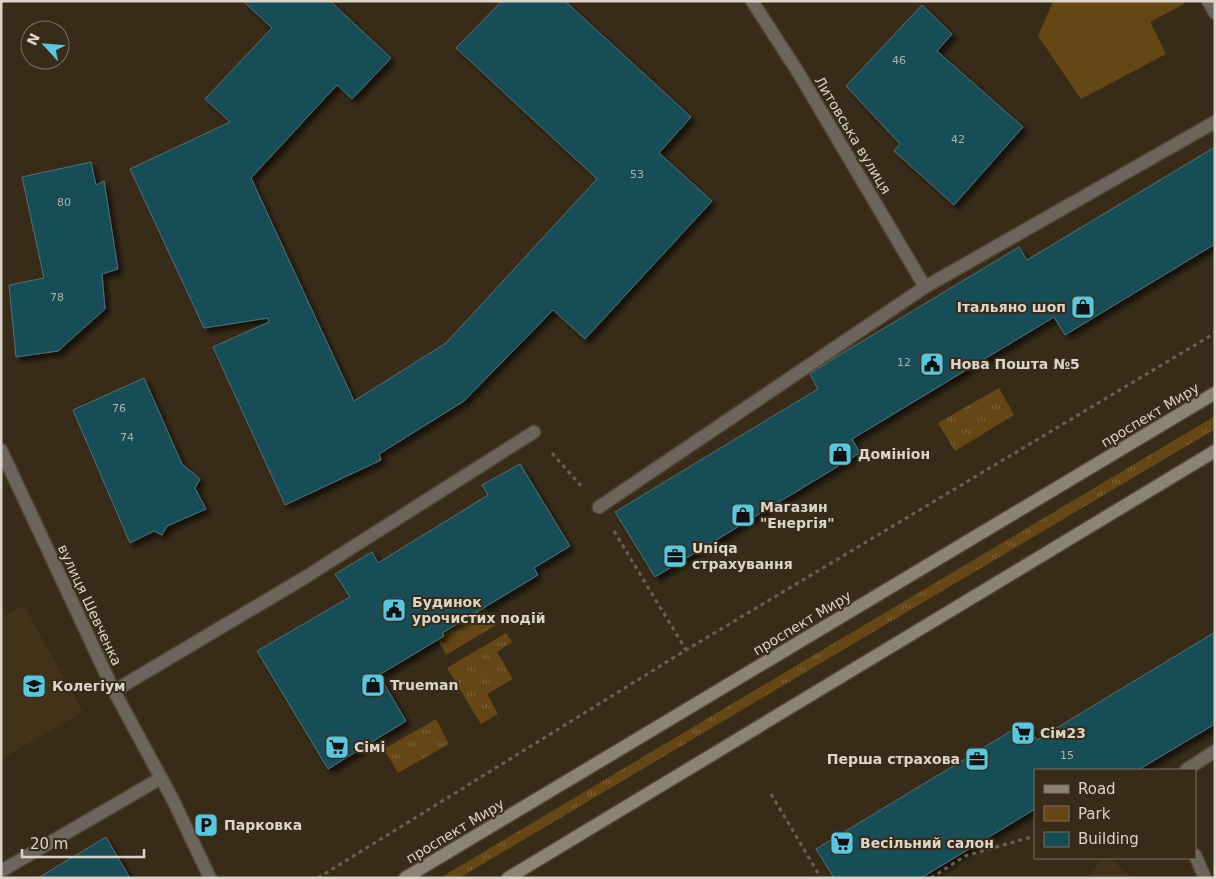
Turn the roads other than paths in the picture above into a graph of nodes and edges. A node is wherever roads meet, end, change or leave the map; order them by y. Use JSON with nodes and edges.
{"nodes":[{"id":1,"x":752,"y":1,"type":"edge"},
{"id":2,"x":1208,"y":1,"type":"edge"},
{"id":3,"x":1215,"y":13,"type":"edge"},
{"id":4,"x":1215,"y":122,"type":"edge"},
{"id":5,"x":925,"y":287,"type":"junction"},
{"id":6,"x":1215,"y":393,"type":"edge"},
{"id":7,"x":534,"y":432,"type":"road end"},
{"id":8,"x":1,"y":450,"type":"edge"},
{"id":9,"x":1215,"y":451,"type":"edge"},
{"id":10,"x":599,"y":507,"type":"road end"},
{"id":11,"x":114,"y":691,"type":"junction"},
{"id":12,"x":1215,"y":752,"type":"edge"},
{"id":13,"x":1188,"y":769,"type":"edge"},
{"id":14,"x":161,"y":778,"type":"junction"},
{"id":15,"x":1196,"y":857,"type":"edge"},
{"id":16,"x":1,"y":871,"type":"edge"},
{"id":17,"x":210,"y":878,"type":"edge"},
{"id":18,"x":405,"y":878,"type":"edge"},
{"id":19,"x":508,"y":878,"type":"edge"},
{"id":20,"x":1205,"y":878,"type":"edge"}],
"edges":[{"from":1,"to":5,"type":"street","name":"Литовська вулиця"},
{"from":2,"to":3,"type":"street"},
{"from":4,"to":5,"type":"street"},
{"from":5,"to":10,"type":"street"},
{"from":6,"to":18,"type":"street","name":"проспект Миру"},
{"from":7,"to":11,"type":"street"},
{"from":8,"to":11,"type":"street","name":"вулиця Шевченка"},
{"from":9,"to":19,"type":"street"},
{"from":11,"to":14,"type":"street","name":"вулиця Шевченка"},
{"from":12,"to":13,"type":"street"},
{"from":14,"to":16,"type":"street"},
{"from":14,"to":17,"type":"street","name":"вулиця Шевченка"},
{"from":15,"to":20,"type":"street"}]}
